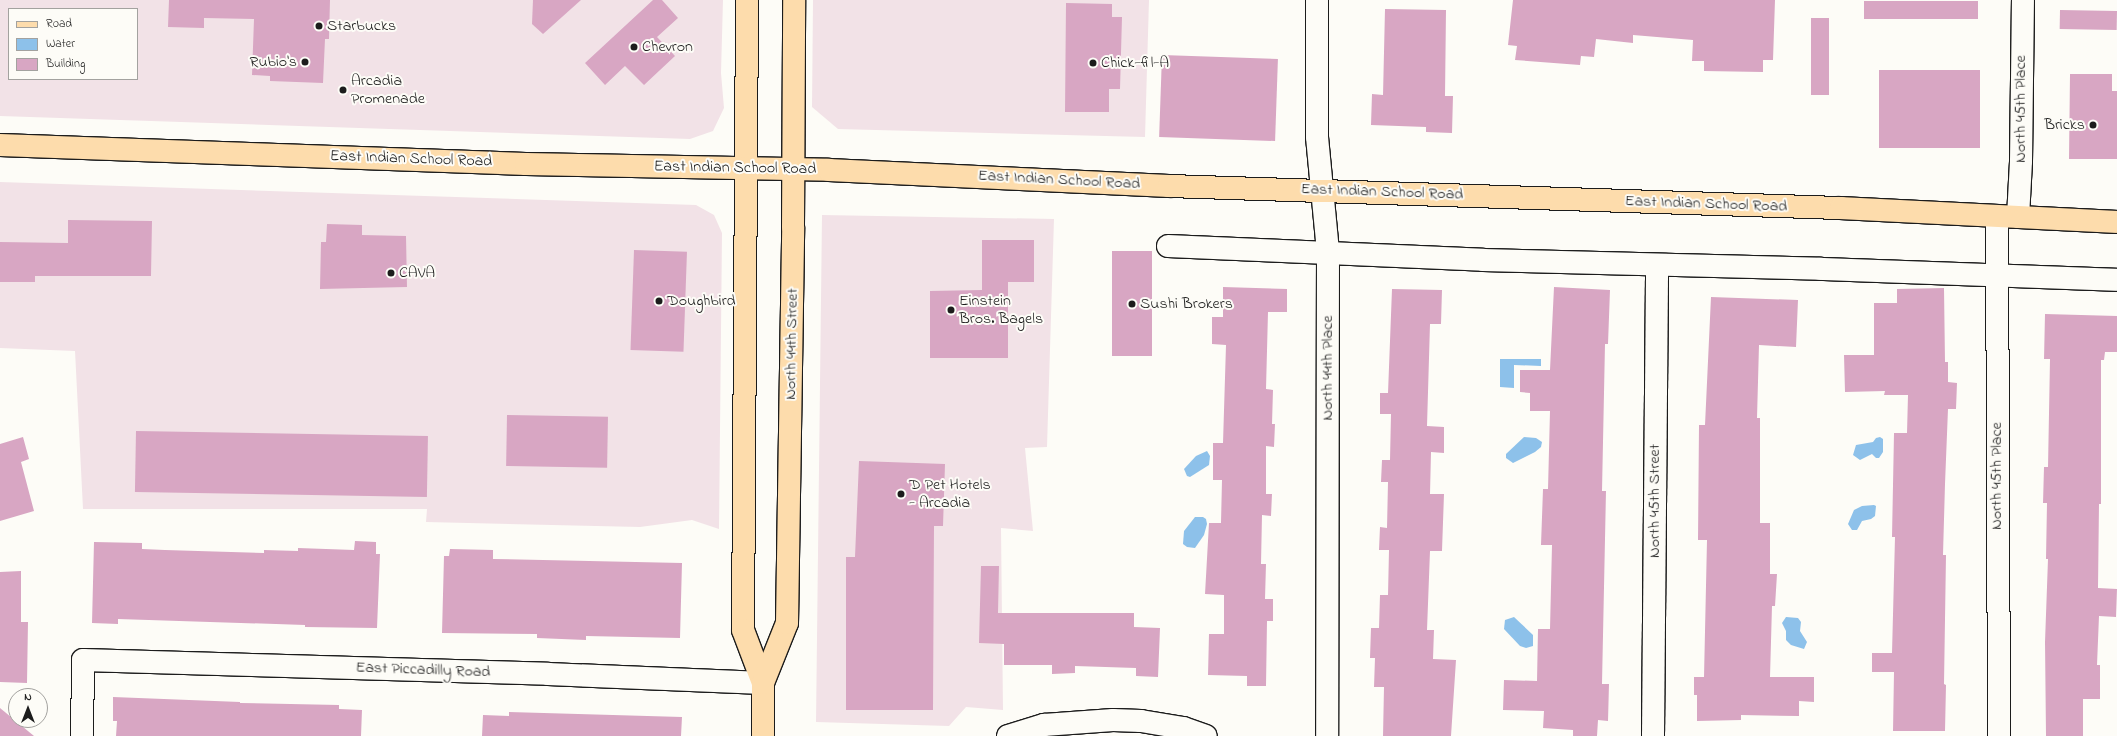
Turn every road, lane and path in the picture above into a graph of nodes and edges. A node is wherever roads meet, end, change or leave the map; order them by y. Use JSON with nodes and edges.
{"nodes":[{"id":1,"x":747,"y":0,"type":"edge"},
{"id":2,"x":794,"y":0,"type":"edge"},
{"id":3,"x":1317,"y":0,"type":"edge"},
{"id":4,"x":2023,"y":0,"type":"edge"},
{"id":5,"x":0,"y":145,"type":"edge"},
{"id":6,"x":746,"y":168,"type":"junction"},
{"id":7,"x":794,"y":169,"type":"junction"},
{"id":8,"x":1321,"y":190,"type":"junction"},
{"id":9,"x":1997,"y":216,"type":"junction"},
{"id":10,"x":2018,"y":217,"type":"junction"},
{"id":11,"x":2117,"y":222,"type":"edge"},
{"id":12,"x":1168,"y":246,"type":"dead end"},
{"id":13,"x":1328,"y":252,"type":"junction"},
{"id":14,"x":1657,"y":265,"type":"junction"},
{"id":15,"x":1996,"y":276,"type":"junction"},
{"id":16,"x":2117,"y":280,"type":"edge"},
{"id":17,"x":763,"y":683,"type":"junction"},
{"id":18,"x":82,"y":736,"type":"edge"},
{"id":19,"x":764,"y":736,"type":"edge"},
{"id":20,"x":1008,"y":736,"type":"edge"},
{"id":21,"x":1206,"y":736,"type":"edge"},
{"id":22,"x":1327,"y":736,"type":"edge"},
{"id":23,"x":1653,"y":736,"type":"edge"},
{"id":24,"x":1999,"y":736,"type":"edge"}],
"edges":[{"from":1,"to":6,"type":"main road","name":"North 44th Street"},
{"from":2,"to":7,"type":"main road","name":"North 44th Street"},
{"from":3,"to":8,"type":"street","name":"North 44th Place"},
{"from":4,"to":10,"type":"street","name":"North 45th Place"},
{"from":5,"to":6,"type":"main road","name":"East Indian School Road"},
{"from":6,"to":7,"type":"main road","name":"East Indian School Road"},
{"from":6,"to":17,"type":"main road","name":"North 44th Street"},
{"from":7,"to":8,"type":"main road","name":"East Indian School Road"},
{"from":7,"to":17,"type":"main road","name":"North 44th Street"},
{"from":8,"to":9,"type":"main road","name":"East Indian School Road"},
{"from":8,"to":13,"type":"street","name":"North 44th Place"},
{"from":9,"to":10,"type":"main road","name":"East Indian School Road"},
{"from":9,"to":15,"type":"street","name":"North 45th Place"},
{"from":10,"to":11,"type":"main road","name":"East Indian School Road"},
{"from":12,"to":13,"type":"street"},
{"from":13,"to":14,"type":"street"},
{"from":13,"to":22,"type":"street","name":"North 44th Place"},
{"from":14,"to":15,"type":"street"},
{"from":14,"to":23,"type":"street","name":"North 45th Street"},
{"from":15,"to":16,"type":"street"},
{"from":15,"to":24,"type":"street","name":"North 45th Place"},
{"from":17,"to":18,"type":"street","name":"East Piccadilly Road"},
{"from":17,"to":19,"type":"main road","name":"North 44th Street"},
{"from":20,"to":21,"type":"street"}]}
